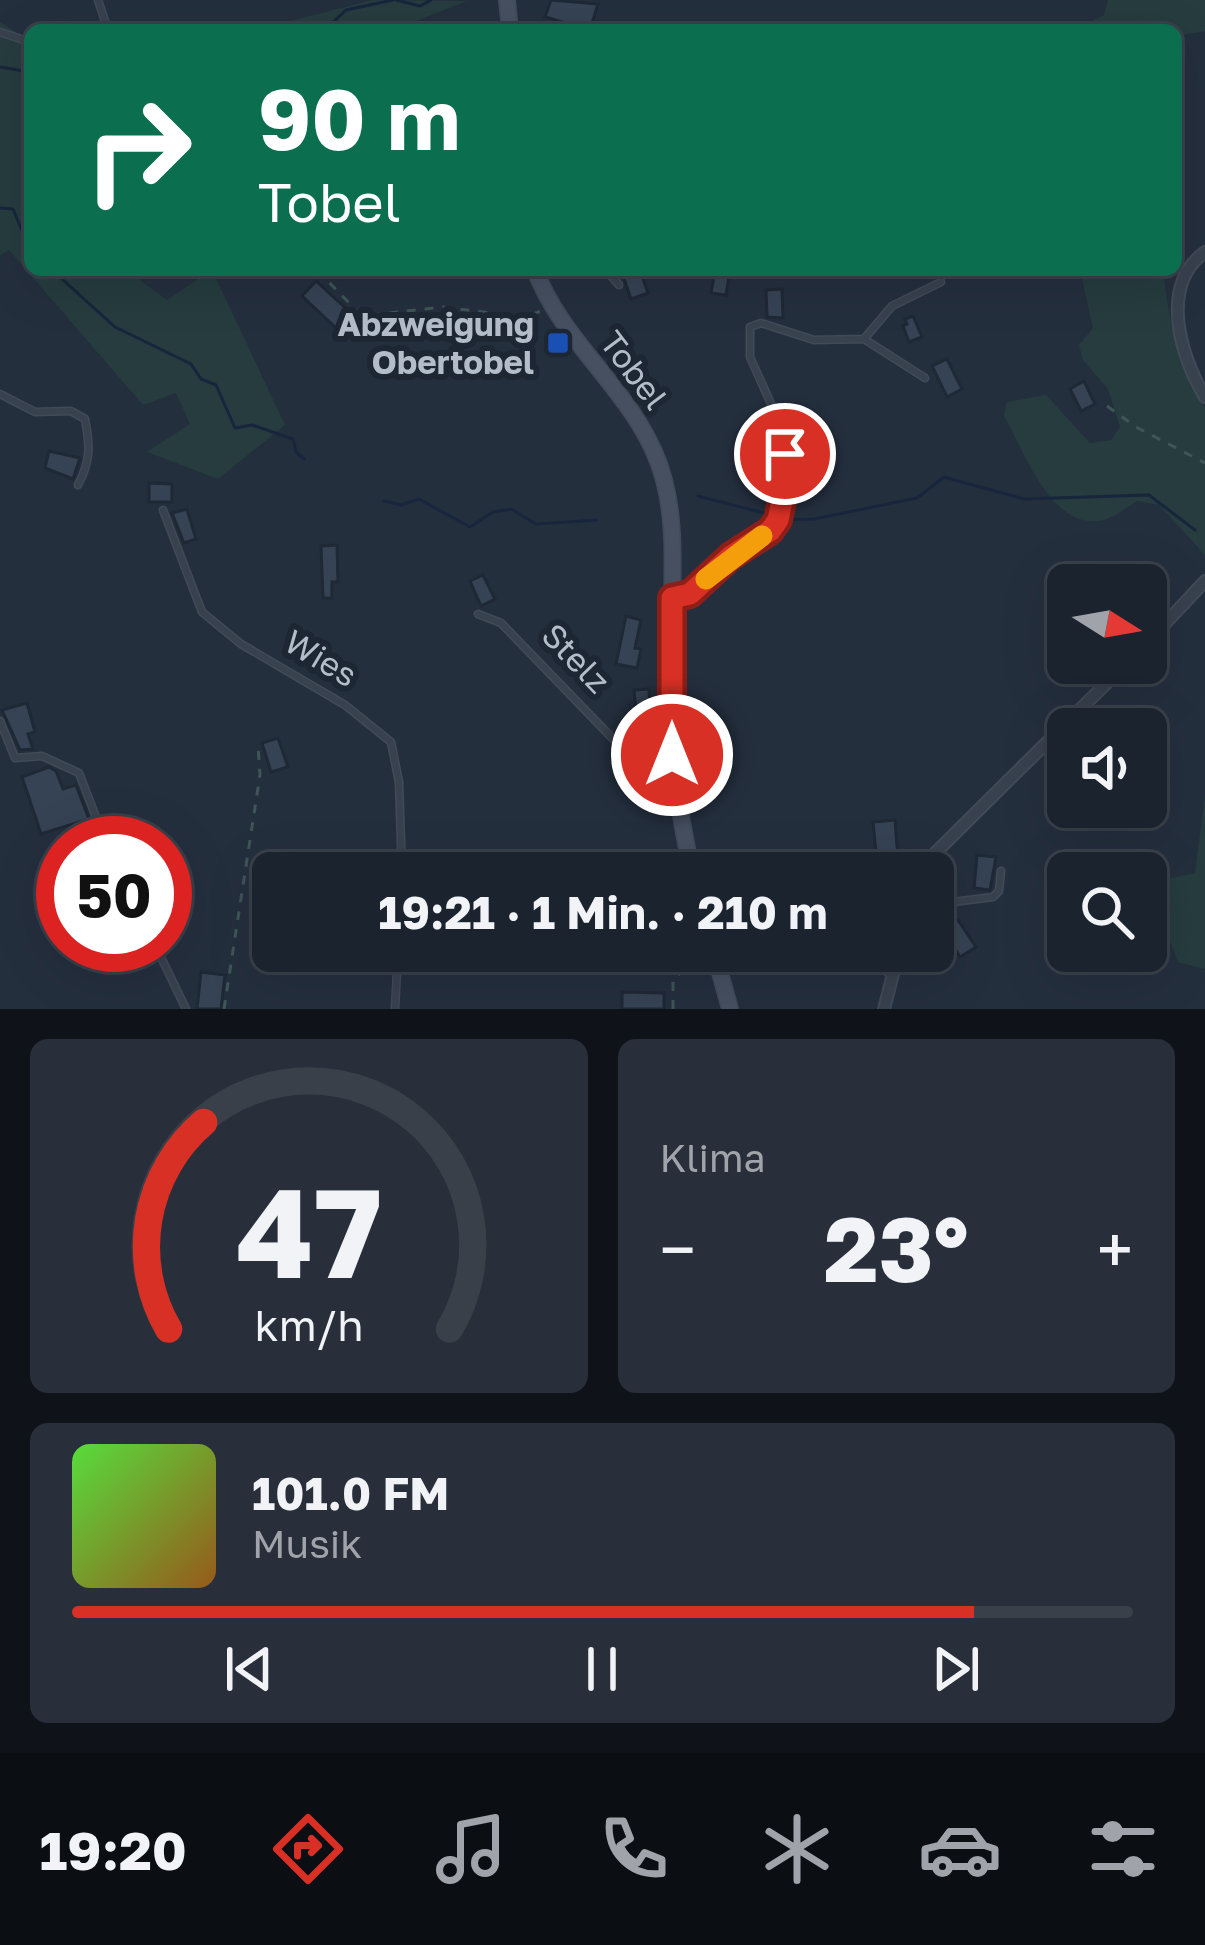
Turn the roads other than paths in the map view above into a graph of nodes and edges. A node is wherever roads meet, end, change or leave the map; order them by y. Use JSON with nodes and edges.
{"nodes":[{"id":1,"x":1205,"y":252,"type":"edge"},
{"id":2,"x":539,"y":276,"type":"edge"},
{"id":3,"x":611,"y":276,"type":"edge"},
{"id":4,"x":941,"y":282,"type":"dead end"},
{"id":5,"x":619,"y":285,"type":"dead end"},
{"id":6,"x":863,"y":339,"type":"junction"},
{"id":7,"x":925,"y":378,"type":"dead end"},
{"id":8,"x":0,"y":394,"type":"edge"},
{"id":9,"x":1205,"y":397,"type":"edge"},
{"id":10,"x":78,"y":485,"type":"dead end"},
{"id":11,"x":163,"y":510,"type":"dead end"},
{"id":12,"x":1205,"y":581,"type":"edge"},
{"id":13,"x":672,"y":598,"type":"junction"},
{"id":14,"x":478,"y":614,"type":"dead end"},
{"id":15,"x":1167,"y":622,"type":"edge"},
{"id":16,"x":1106,"y":684,"type":"edge"},
{"id":17,"x":0,"y":721,"type":"edge"},
{"id":18,"x":672,"y":755,"type":"junction"},
{"id":19,"x":96,"y":816,"type":"edge"},
{"id":20,"x":401,"y":852,"type":"edge"},
{"id":21,"x":688,"y":852,"type":"edge"},
{"id":22,"x":937,"y":852,"type":"edge"},
{"id":23,"x":1000,"y":871,"type":"dead end"},
{"id":24,"x":954,"y":901,"type":"edge"},
{"id":25,"x":168,"y":972,"type":"edge"},
{"id":26,"x":397,"y":972,"type":"edge"},
{"id":27,"x":720,"y":972,"type":"edge"},
{"id":28,"x":886,"y":972,"type":"edge"},
{"id":29,"x":894,"y":972,"type":"edge"},
{"id":30,"x":893,"y":976,"type":"junction"},
{"id":31,"x":186,"y":1009,"type":"edge"},
{"id":32,"x":394,"y":1009,"type":"edge"},
{"id":33,"x":730,"y":1009,"type":"edge"},
{"id":34,"x":884,"y":1009,"type":"edge"}],
"edges":[{"from":1,"to":9,"type":"street"},
{"from":2,"to":13,"type":"main road","name":"Tobel"},
{"from":3,"to":5,"type":"lane"},
{"from":4,"to":6,"type":"lane"},
{"from":6,"to":7,"type":"lane"},
{"from":6,"to":13,"type":"lane"},
{"from":8,"to":10,"type":"lane"},
{"from":11,"to":20,"type":"lane","name":"Wies"},
{"from":12,"to":15,"type":"street"},
{"from":13,"to":18,"type":"main road"},
{"from":14,"to":18,"type":"lane","name":"Stelz"},
{"from":16,"to":22,"type":"street"},
{"from":17,"to":19,"type":"lane"},
{"from":18,"to":21,"type":"main road"},
{"from":23,"to":24,"type":"lane"},
{"from":25,"to":31,"type":"lane"},
{"from":26,"to":32,"type":"lane"},
{"from":27,"to":33,"type":"main road"},
{"from":28,"to":30,"type":"lane"},
{"from":29,"to":30,"type":"street"},
{"from":30,"to":34,"type":"street"}]}
